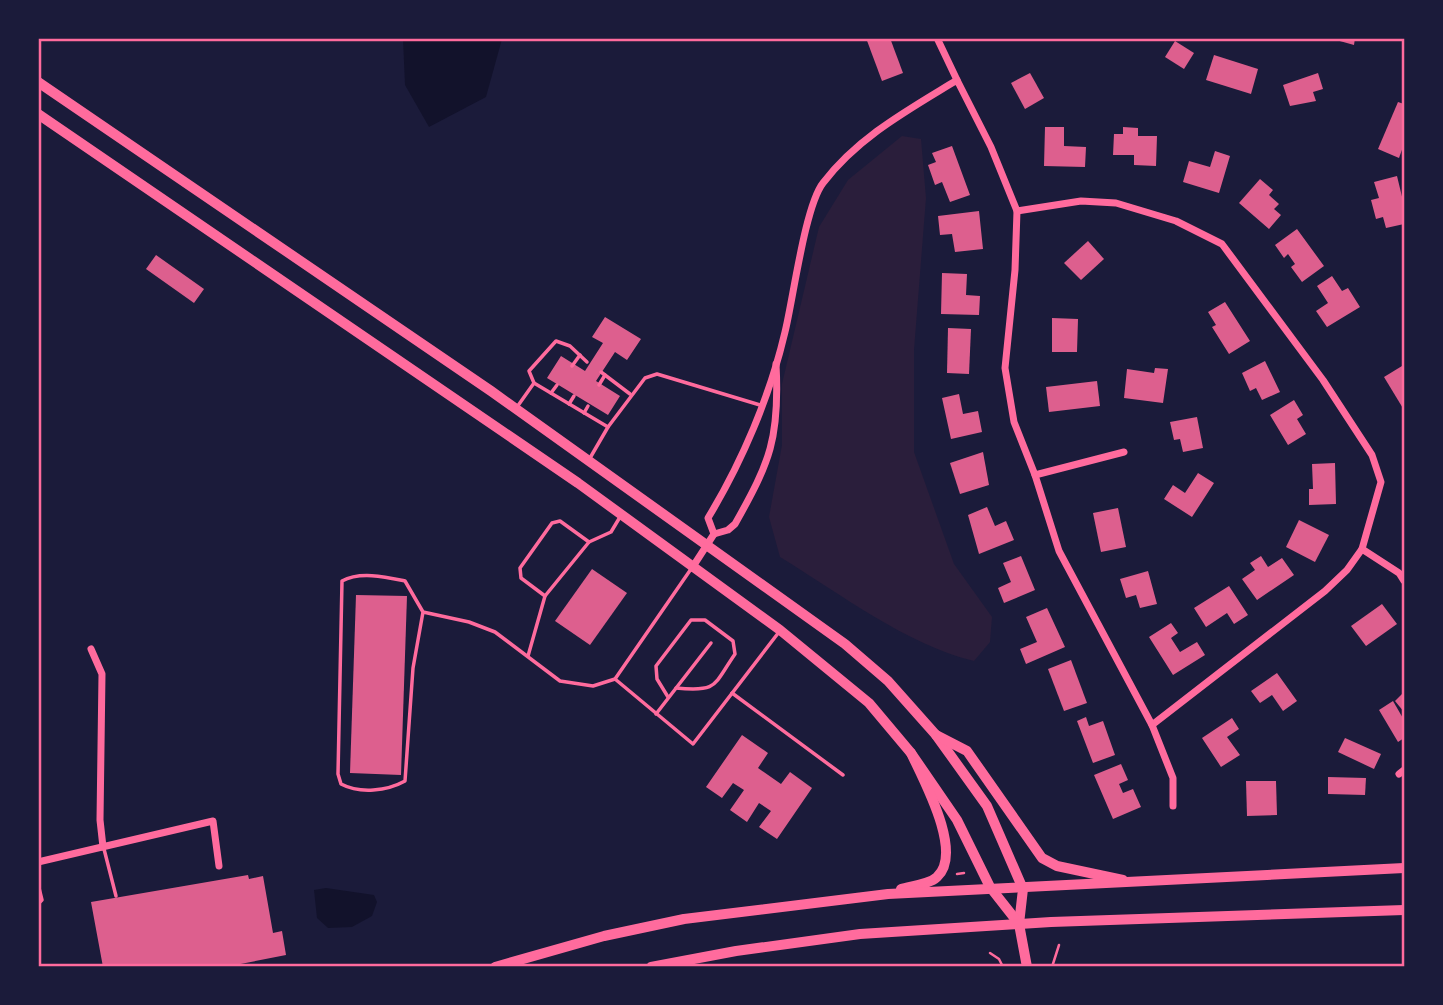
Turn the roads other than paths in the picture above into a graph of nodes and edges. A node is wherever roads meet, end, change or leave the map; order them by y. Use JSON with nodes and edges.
{"nodes":[{"id":1,"x":937,"y":38,"type":"edge"},
{"id":2,"x":957,"y":80,"type":"junction"},
{"id":3,"x":38,"y":82,"type":"edge"},
{"id":4,"x":38,"y":114,"type":"edge"},
{"id":5,"x":1017,"y":211,"type":"junction"},
{"id":6,"x":580,"y":355,"type":"junction"},
{"id":7,"x":776,"y":360,"type":"junction"},
{"id":8,"x":587,"y":362,"type":"dead end"},
{"id":9,"x":572,"y":366,"type":"dead end"},
{"id":10,"x":534,"y":383,"type":"junction"},
{"id":11,"x":558,"y":385,"type":"dead end"},
{"id":12,"x":599,"y":385,"type":"dead end"},
{"id":13,"x":551,"y":393,"type":"junction"},
{"id":14,"x":631,"y":395,"type":"junction"},
{"id":15,"x":574,"y":396,"type":"dead end"},
{"id":16,"x":569,"y":404,"type":"junction"},
{"id":17,"x":760,"y":405,"type":"junction"},
{"id":18,"x":588,"y":406,"type":"dead end"},
{"id":19,"x":516,"y":408,"type":"junction"},
{"id":20,"x":583,"y":413,"type":"junction"},
{"id":21,"x":608,"y":427,"type":"junction"},
{"id":22,"x":1124,"y":452,"type":"dead end"},
{"id":23,"x":589,"y":461,"type":"junction"},
{"id":24,"x":1035,"y":475,"type":"junction"},
{"id":25,"x":621,"y":515,"type":"junction"},
{"id":26,"x":714,"y":534,"type":"junction"},
{"id":27,"x":590,"y":542,"type":"junction"},
{"id":28,"x":708,"y":544,"type":"junction"},
{"id":29,"x":1362,"y":549,"type":"junction"},
{"id":30,"x":692,"y":568,"type":"junction"},
{"id":31,"x":1405,"y":581,"type":"edge"},
{"id":32,"x":545,"y":596,"type":"junction"},
{"id":33,"x":423,"y":612,"type":"junction"},
{"id":34,"x":780,"y":630,"type":"junction"},
{"id":35,"x":711,"y":643,"type":"dead end"},
{"id":36,"x":91,"y":649,"type":"dead end"},
{"id":37,"x":528,"y":656,"type":"junction"},
{"id":38,"x":615,"y":680,"type":"junction"},
{"id":39,"x":676,"y":688,"type":"junction"},
{"id":40,"x":732,"y":693,"type":"junction"},
{"id":41,"x":668,"y":697,"type":"junction"},
{"id":42,"x":656,"y":714,"type":"junction"},
{"id":43,"x":1152,"y":725,"type":"junction"},
{"id":44,"x":936,"y":735,"type":"junction"},
{"id":45,"x":911,"y":753,"type":"junction"},
{"id":46,"x":843,"y":775,"type":"dead end"},
{"id":47,"x":1173,"y":806,"type":"dead end"},
{"id":48,"x":103,"y":847,"type":"junction"},
{"id":49,"x":38,"y":862,"type":"edge"},
{"id":50,"x":219,"y":866,"type":"dead end"},
{"id":51,"x":1405,"y":868,"type":"edge"},
{"id":52,"x":1139,"y":883,"type":"junction"},
{"id":53,"x":38,"y":884,"type":"edge"},
{"id":54,"x":990,"y":887,"type":"junction"},
{"id":55,"x":1023,"y":889,"type":"junction"},
{"id":56,"x":888,"y":894,"type":"junction"},
{"id":57,"x":116,"y":896,"type":"dead end"},
{"id":58,"x":38,"y":904,"type":"edge"},
{"id":59,"x":1405,"y":910,"type":"edge"},
{"id":60,"x":1019,"y":924,"type":"junction"},
{"id":61,"x":495,"y":967,"type":"edge"},
{"id":62,"x":651,"y":967,"type":"edge"},
{"id":63,"x":1027,"y":967,"type":"edge"}],
"edges":[{"from":1,"to":2,"type":"street"},
{"from":2,"to":5,"type":"street"},
{"from":2,"to":7,"type":"street"},
{"from":3,"to":19,"type":"main road"},
{"from":4,"to":25,"type":"main road"},
{"from":5,"to":24,"type":"street"},
{"from":5,"to":29,"type":"street"},
{"from":6,"to":8,"type":"lane"},
{"from":6,"to":9,"type":"lane"},
{"from":6,"to":10,"type":"lane"},
{"from":7,"to":17,"type":"street"},
{"from":7,"to":26,"type":"street"},
{"from":10,"to":13,"type":"lane"},
{"from":10,"to":19,"type":"lane"},
{"from":11,"to":13,"type":"lane"},
{"from":12,"to":14,"type":"lane"},
{"from":13,"to":16,"type":"lane"},
{"from":14,"to":17,"type":"lane"},
{"from":14,"to":21,"type":"lane"},
{"from":15,"to":16,"type":"lane"},
{"from":16,"to":20,"type":"lane"},
{"from":17,"to":26,"type":"street"},
{"from":18,"to":20,"type":"lane"},
{"from":19,"to":23,"type":"main road"},
{"from":20,"to":21,"type":"lane"},
{"from":21,"to":23,"type":"lane"},
{"from":22,"to":24,"type":"street"},
{"from":23,"to":28,"type":"main road"},
{"from":24,"to":43,"type":"street"},
{"from":25,"to":27,"type":"lane"},
{"from":25,"to":30,"type":"main road"},
{"from":26,"to":28,"type":"street"},
{"from":27,"to":32,"type":"lane"},
{"from":27,"to":32,"type":"lane"},
{"from":28,"to":30,"type":"street"},
{"from":28,"to":44,"type":"main road"},
{"from":29,"to":31,"type":"street"},
{"from":29,"to":43,"type":"street"},
{"from":30,"to":34,"type":"main road"},
{"from":30,"to":38,"type":"lane"},
{"from":32,"to":37,"type":"lane"},
{"from":33,"to":33,"type":"lane"},
{"from":33,"to":37,"type":"lane"},
{"from":34,"to":40,"type":"lane"},
{"from":34,"to":45,"type":"main road"},
{"from":35,"to":39,"type":"lane"},
{"from":36,"to":48,"type":"street"},
{"from":37,"to":38,"type":"lane"},
{"from":38,"to":42,"type":"lane"},
{"from":39,"to":41,"type":"lane"},
{"from":39,"to":41,"type":"lane"},
{"from":40,"to":42,"type":"lane"},
{"from":40,"to":46,"type":"lane"},
{"from":41,"to":42,"type":"lane"},
{"from":43,"to":47,"type":"street"},
{"from":44,"to":52,"type":"main road"},
{"from":44,"to":55,"type":"main road"},
{"from":45,"to":54,"type":"main road"},
{"from":45,"to":56,"type":"main road"},
{"from":48,"to":49,"type":"street"},
{"from":48,"to":50,"type":"street"},
{"from":48,"to":57,"type":"lane"},
{"from":51,"to":52,"type":"main road"},
{"from":52,"to":55,"type":"main road"},
{"from":53,"to":58,"type":"lane"},
{"from":54,"to":55,"type":"main road"},
{"from":54,"to":56,"type":"main road"},
{"from":54,"to":60,"type":"main road"},
{"from":55,"to":60,"type":"main road"},
{"from":56,"to":61,"type":"main road"},
{"from":59,"to":60,"type":"main road"},
{"from":60,"to":62,"type":"main road"},
{"from":60,"to":63,"type":"main road"}]}
